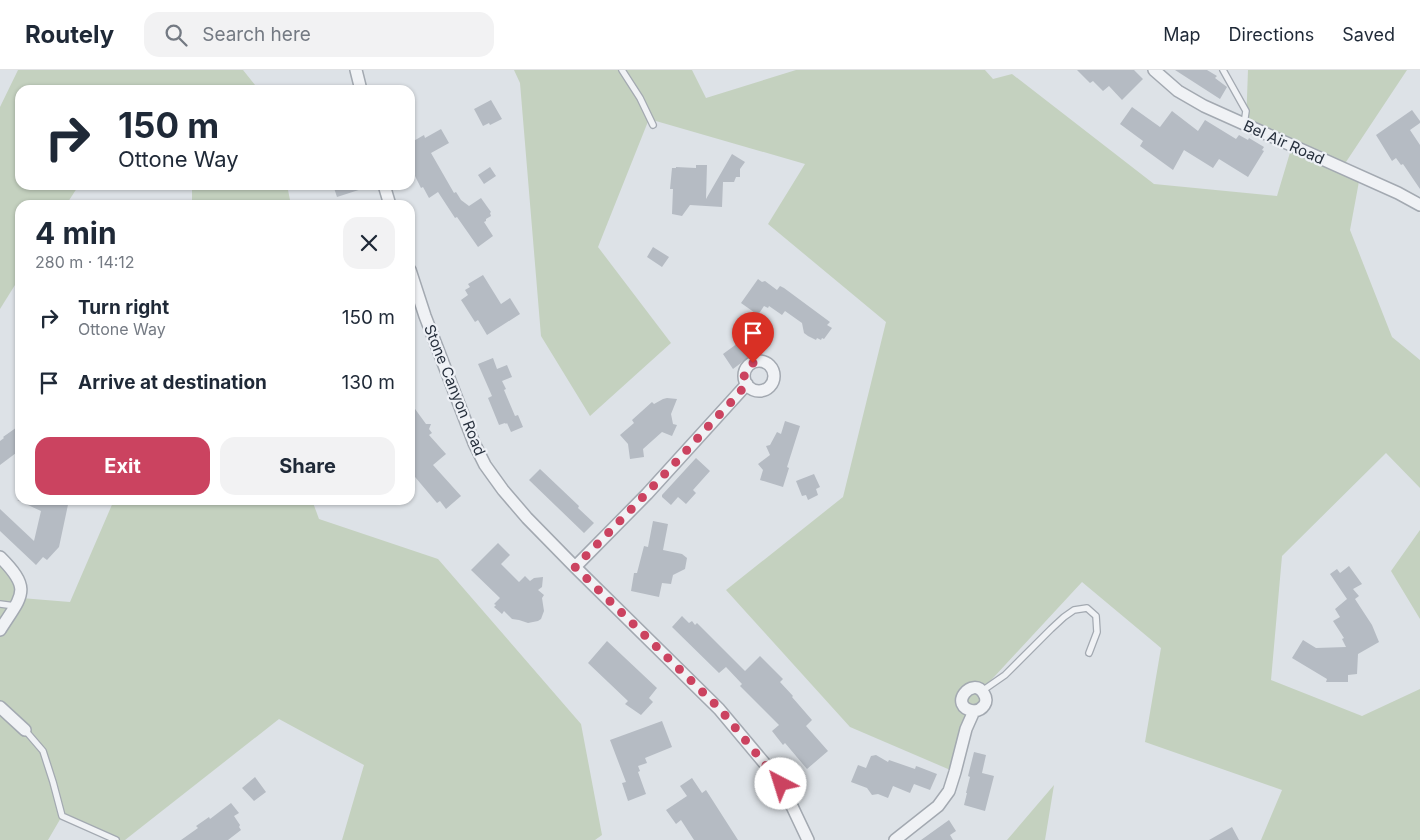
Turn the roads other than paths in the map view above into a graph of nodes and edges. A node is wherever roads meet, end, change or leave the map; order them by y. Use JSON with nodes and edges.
{"nodes":[{"id":1,"x":356,"y":70,"type":"edge"},
{"id":2,"x":622,"y":70,"type":"edge"},
{"id":3,"x":1154,"y":70,"type":"edge"},
{"id":4,"x":1223,"y":70,"type":"edge"},
{"id":5,"x":360,"y":85,"type":"edge"},
{"id":6,"x":1244,"y":124,"type":"junction"},
{"id":7,"x":653,"y":125,"type":"dead end"},
{"id":8,"x":1420,"y":205,"type":"edge"},
{"id":9,"x":415,"y":285,"type":"edge"},
{"id":10,"x":746,"y":384,"type":"dead end"},
{"id":11,"x":0,"y":557,"type":"edge"},
{"id":12,"x":575,"y":567,"type":"junction"},
{"id":13,"x":0,"y":604,"type":"edge"},
{"id":14,"x":15,"y":606,"type":"junction"},
{"id":15,"x":0,"y":630,"type":"edge"},
{"id":16,"x":1089,"y":652,"type":"dead end"},
{"id":17,"x":982,"y":690,"type":"junction"},
{"id":18,"x":0,"y":707,"type":"edge"},
{"id":19,"x":974,"y":712,"type":"junction"},
{"id":20,"x":25,"y":730,"type":"joint"},
{"id":21,"x":116,"y":840,"type":"edge"},
{"id":22,"x":808,"y":840,"type":"edge"},
{"id":23,"x":895,"y":840,"type":"edge"}],
"edges":[{"from":1,"to":5,"type":"street"},
{"from":2,"to":7,"type":"lane"},
{"from":3,"to":6,"type":"street","name":"Bel Air Road"},
{"from":4,"to":6,"type":"lane"},
{"from":6,"to":8,"type":"street","name":"Bel Air Road"},
{"from":9,"to":12,"type":"street","name":"Stone Canyon Road"},
{"from":10,"to":12,"type":"street"},
{"from":11,"to":14,"type":"street"},
{"from":12,"to":22,"type":"street","name":"Stone Canyon Road"},
{"from":13,"to":14,"type":"lane"},
{"from":14,"to":15,"type":"street"},
{"from":16,"to":17,"type":"lane"},
{"from":17,"to":19,"type":"street"},
{"from":17,"to":19,"type":"street"},
{"from":18,"to":20,"type":"street"},
{"from":19,"to":23,"type":"street"},
{"from":20,"to":21,"type":"lane"}]}
